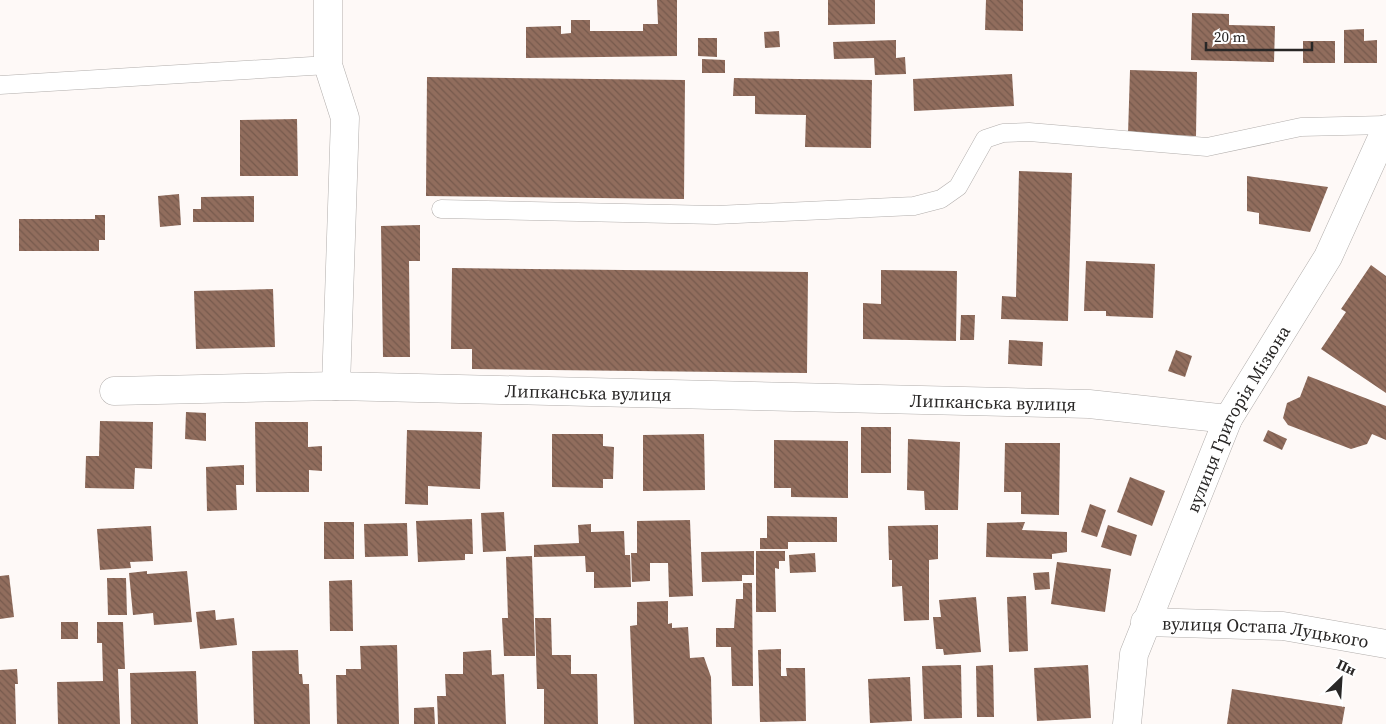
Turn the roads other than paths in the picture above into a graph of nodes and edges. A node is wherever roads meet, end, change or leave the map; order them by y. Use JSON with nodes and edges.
{"nodes":[{"id":1,"x":328,"y":0,"type":"edge"},
{"id":2,"x":328,"y":65,"type":"junction"},
{"id":3,"x":0,"y":85,"type":"edge"},
{"id":4,"x":1386,"y":125,"type":"edge"},
{"id":5,"x":1386,"y":129,"type":"edge"},
{"id":6,"x":441,"y":209,"type":"dead end"},
{"id":7,"x":336,"y":386,"type":"junction"},
{"id":8,"x":114,"y":390,"type":"dead end"},
{"id":9,"x":1228,"y":420,"type":"junction"},
{"id":10,"x":1145,"y":622,"type":"junction"},
{"id":11,"x":1386,"y":644,"type":"edge"},
{"id":12,"x":1127,"y":724,"type":"edge"}],
"edges":[{"from":1,"to":2,"type":"street"},
{"from":2,"to":3,"type":"lane"},
{"from":2,"to":7,"type":"street"},
{"from":4,"to":6,"type":"lane"},
{"from":5,"to":9,"type":"street","name":"вулиця Григорія Мізюна"},
{"from":7,"to":8,"type":"street","name":"Липканська вулиця"},
{"from":7,"to":9,"type":"street","name":"Липканська вулиця"},
{"from":9,"to":10,"type":"street","name":"вулиця Григорія Мізюна"},
{"from":10,"to":11,"type":"street","name":"вулиця Остапа Луцького"},
{"from":10,"to":12,"type":"street","name":"вулиця Григорія Мізюна"}]}
